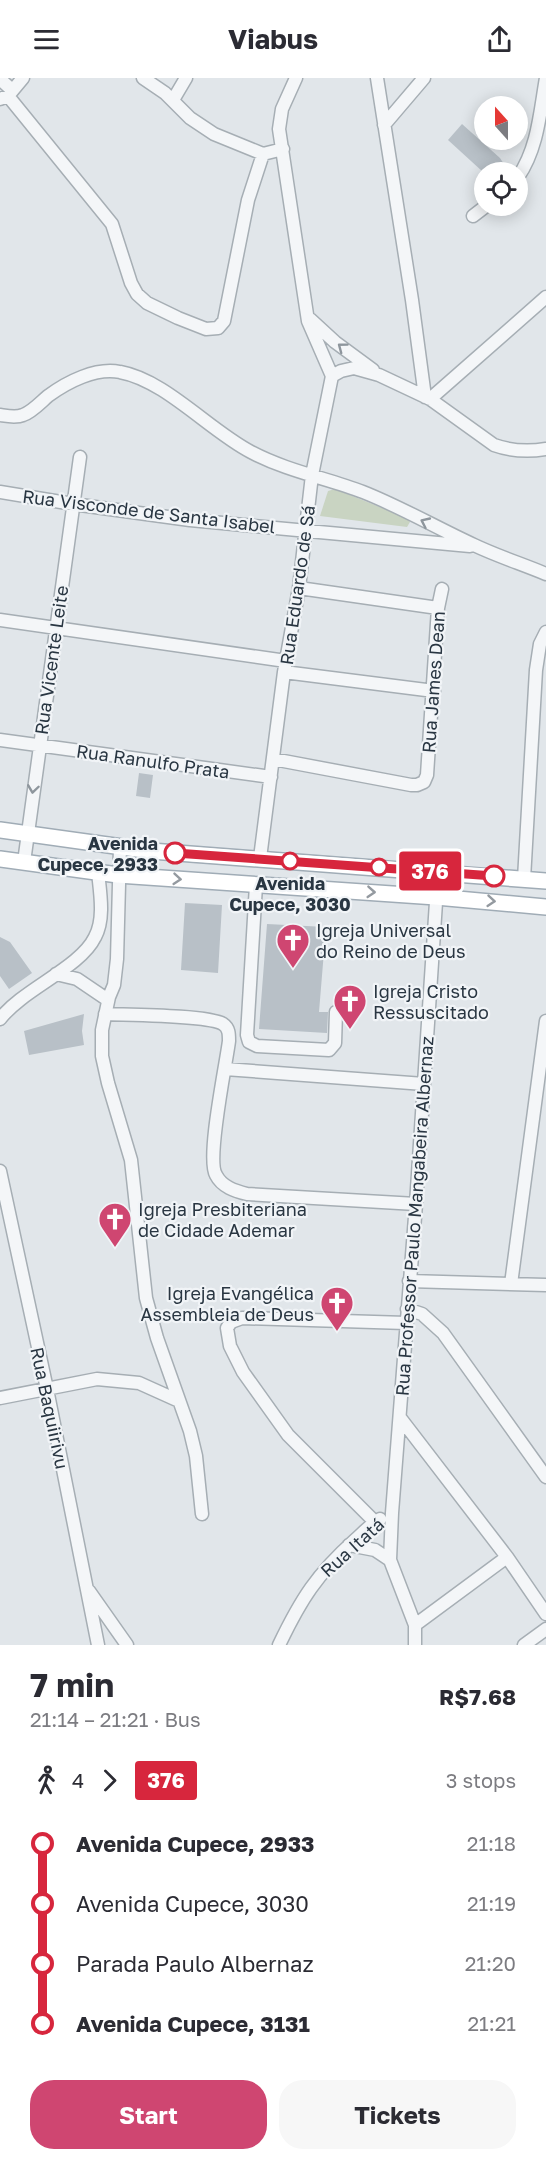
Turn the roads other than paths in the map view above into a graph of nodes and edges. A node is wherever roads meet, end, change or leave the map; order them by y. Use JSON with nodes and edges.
{"nodes":[{"id":1,"x":23,"y":78,"type":"edge"},
{"id":2,"x":143,"y":78,"type":"edge"},
{"id":3,"x":186,"y":78,"type":"edge"},
{"id":4,"x":296,"y":78,"type":"edge"},
{"id":5,"x":377,"y":78,"type":"edge"},
{"id":6,"x":424,"y":78,"type":"edge"},
{"id":7,"x":546,"y":78,"type":"edge"},
{"id":8,"x":0,"y":79,"type":"edge"},
{"id":9,"x":7,"y":95,"type":"edge"},
{"id":10,"x":173,"y":100,"type":"junction"},
{"id":11,"x":384,"y":125,"type":"junction"},
{"id":12,"x":283,"y":149,"type":"junction"},
{"id":13,"x":263,"y":154,"type":"junction"},
{"id":14,"x":526,"y":162,"type":"edge"},
{"id":15,"x":546,"y":297,"type":"edge"},
{"id":16,"x":307,"y":316,"type":"junction"},
{"id":17,"x":379,"y":375,"type":"junction"},
{"id":18,"x":332,"y":376,"type":"junction"},
{"id":19,"x":427,"y":398,"type":"junction"},
{"id":20,"x":0,"y":415,"type":"edge"},
{"id":21,"x":546,"y":448,"type":"edge"},
{"id":22,"x":80,"y":457,"type":"dead end"},
{"id":23,"x":312,"y":475,"type":"junction"},
{"id":24,"x":0,"y":492,"type":"edge"},
{"id":25,"x":73,"y":504,"type":"junction"},
{"id":26,"x":305,"y":530,"type":"junction"},
{"id":27,"x":478,"y":547,"type":"junction"},
{"id":28,"x":546,"y":574,"type":"edge"},
{"id":29,"x":299,"y":588,"type":"junction"},
{"id":30,"x":442,"y":590,"type":"dead end"},
{"id":31,"x":438,"y":608,"type":"junction"},
{"id":32,"x":0,"y":620,"type":"edge"},
{"id":33,"x":56,"y":628,"type":"junction"},
{"id":34,"x":546,"y":632,"type":"edge"},
{"id":35,"x":285,"y":667,"type":"junction"},
{"id":36,"x":541,"y":670,"type":"edge"},
{"id":37,"x":434,"y":691,"type":"junction"},
{"id":38,"x":0,"y":740,"type":"edge"},
{"id":39,"x":40,"y":745,"type":"junction"},
{"id":40,"x":273,"y":759,"type":"junction"},
{"id":41,"x":271,"y":777,"type":"junction"},
{"id":42,"x":0,"y":830,"type":"edge"},
{"id":43,"x":28,"y":833,"type":"junction"},
{"id":44,"x":120,"y":847,"type":"junction"},
{"id":45,"x":260,"y":858,"type":"junction"},
{"id":46,"x":0,"y":859,"type":"edge"},
{"id":47,"x":24,"y":862,"type":"junction"},
{"id":48,"x":98,"y":872,"type":"junction"},
{"id":49,"x":438,"y":872,"type":"junction"},
{"id":50,"x":118,"y":875,"type":"junction"},
{"id":51,"x":524,"y":879,"type":"junction"},
{"id":52,"x":546,"y":881,"type":"edge"},
{"id":53,"x":256,"y":885,"type":"junction"},
{"id":54,"x":436,"y":897,"type":"junction"},
{"id":55,"x":546,"y":907,"type":"edge"},
{"id":56,"x":96,"y":937,"type":"junction"},
{"id":57,"x":118,"y":943,"type":"junction"},
{"id":58,"x":82,"y":954,"type":"junction"},
{"id":59,"x":56,"y":974,"type":"junction"},
{"id":60,"x":78,"y":979,"type":"junction"},
{"id":61,"x":108,"y":1000,"type":"junction"},
{"id":62,"x":6,"y":1005,"type":"edge"},
{"id":63,"x":336,"y":1012,"type":"dead end"},
{"id":64,"x":105,"y":1014,"type":"junction"},
{"id":65,"x":0,"y":1019,"type":"edge"},
{"id":66,"x":546,"y":1021,"type":"edge"},
{"id":67,"x":225,"y":1069,"type":"junction"},
{"id":68,"x":424,"y":1084,"type":"junction"},
{"id":69,"x":0,"y":1171,"type":"edge"},
{"id":70,"x":416,"y":1204,"type":"junction"},
{"id":71,"x":409,"y":1281,"type":"junction"},
{"id":72,"x":511,"y":1284,"type":"junction"},
{"id":73,"x":546,"y":1285,"type":"edge"},
{"id":74,"x":407,"y":1309,"type":"junction"},
{"id":75,"x":406,"y":1323,"type":"junction"},
{"id":76,"x":47,"y":1389,"type":"junction"},
{"id":77,"x":0,"y":1398,"type":"edge"},
{"id":78,"x":179,"y":1401,"type":"junction"},
{"id":79,"x":400,"y":1419,"type":"junction"},
{"id":80,"x":546,"y":1477,"type":"edge"},
{"id":81,"x":392,"y":1513,"type":"junction"},
{"id":82,"x":202,"y":1515,"type":"dead end"},
{"id":83,"x":375,"y":1522,"type":"junction"},
{"id":84,"x":349,"y":1545,"type":"junction"},
{"id":85,"x":507,"y":1557,"type":"junction"},
{"id":86,"x":390,"y":1560,"type":"junction"},
{"id":87,"x":87,"y":1588,"type":"junction"},
{"id":88,"x":546,"y":1614,"type":"edge"},
{"id":89,"x":415,"y":1625,"type":"junction"},
{"id":90,"x":546,"y":1629,"type":"edge"},
{"id":91,"x":98,"y":1645,"type":"edge"},
{"id":92,"x":127,"y":1645,"type":"edge"},
{"id":93,"x":279,"y":1645,"type":"edge"},
{"id":94,"x":415,"y":1645,"type":"edge"},
{"id":95,"x":524,"y":1645,"type":"edge"}],
"edges":[{"from":1,"to":9,"type":"street"},
{"from":2,"to":10,"type":"street"},
{"from":3,"to":10,"type":"street"},
{"from":4,"to":12,"type":"street"},
{"from":5,"to":11,"type":"street"},
{"from":6,"to":11,"type":"street"},
{"from":7,"to":14,"type":"street"},
{"from":8,"to":9,"type":"street"},
{"from":9,"to":13,"type":"street"},
{"from":10,"to":13,"type":"street"},
{"from":11,"to":19,"type":"street"},
{"from":12,"to":13,"type":"street"},
{"from":12,"to":16,"type":"street"},
{"from":15,"to":19,"type":"street"},
{"from":17,"to":16,"type":"street","one_way":true},
{"from":16,"to":18,"type":"street"},
{"from":17,"to":18,"type":"street"},
{"from":17,"to":19,"type":"street"},
{"from":18,"to":23,"type":"street","name":"Rua Eduardo de Sá"},
{"from":19,"to":21,"type":"street"},
{"from":20,"to":23,"type":"street"},
{"from":22,"to":25,"type":"street","name":"Rua Vicente Leite"},
{"from":23,"to":26,"type":"street","name":"Rua Eduardo de Sá"},
{"from":27,"to":23,"type":"street","one_way":true},
{"from":24,"to":25,"type":"street","name":"Rua Visconde de Santa Isabel"},
{"from":25,"to":26,"type":"street","name":"Rua Visconde de Santa Isabel"},
{"from":25,"to":33,"type":"street","name":"Rua Vicente Leite"},
{"from":26,"to":27,"type":"street","name":"Rua Visconde de Santa Isabel"},
{"from":26,"to":29,"type":"street","name":"Rua Eduardo de Sá"},
{"from":27,"to":28,"type":"street"},
{"from":29,"to":31,"type":"street"},
{"from":29,"to":35,"type":"street","name":"Rua Eduardo de Sá"},
{"from":30,"to":31,"type":"street","name":"Rua James Dean"},
{"from":31,"to":37,"type":"street","name":"Rua James Dean"},
{"from":32,"to":33,"type":"street"},
{"from":33,"to":35,"type":"street"},
{"from":33,"to":39,"type":"street","name":"Rua Vicente Leite"},
{"from":34,"to":36,"type":"street"},
{"from":35,"to":37,"type":"street"},
{"from":35,"to":40,"type":"street","name":"Rua Eduardo de Sá"},
{"from":36,"to":51,"type":"street"},
{"from":37,"to":40,"type":"street","name":"Rua James Dean"},
{"from":38,"to":39,"type":"street","name":"Rua Ranulfo Prata"},
{"from":39,"to":41,"type":"street","name":"Rua Ranulfo Prata"},
{"from":39,"to":43,"type":"street","name":"Rua Vicente Leite","one_way":true},
{"from":40,"to":41,"type":"street","name":"Rua Eduardo de Sá"},
{"from":41,"to":45,"type":"street","name":"Rua Eduardo de Sá"},
{"from":42,"to":43,"type":"main road"},
{"from":43,"to":44,"type":"main road"},
{"from":43,"to":47,"type":"street","name":"Rua Vicente Leite"},
{"from":44,"to":45,"type":"main road"},
{"from":44,"to":50,"type":"street"},
{"from":45,"to":49,"type":"main road"},
{"from":46,"to":47,"type":"main road"},
{"from":47,"to":48,"type":"main road"},
{"from":48,"to":50,"type":"main road"},
{"from":48,"to":56,"type":"street"},
{"from":49,"to":51,"type":"main road"},
{"from":49,"to":54,"type":"street","name":"Rua Professor Paulo Mangabeira Albernaz"},
{"from":50,"to":53,"type":"main road","one_way":true},
{"from":50,"to":57,"type":"street"},
{"from":51,"to":52,"type":"main road"},
{"from":53,"to":54,"type":"main road","one_way":true},
{"from":53,"to":63,"type":"street"},
{"from":54,"to":55,"type":"main road","one_way":true},
{"from":54,"to":68,"type":"street","name":"Rua Professor Paulo Mangabeira Albernaz"},
{"from":56,"to":57,"type":"street"},
{"from":56,"to":58,"type":"street"},
{"from":57,"to":61,"type":"street"},
{"from":58,"to":59,"type":"street"},
{"from":58,"to":60,"type":"street"},
{"from":59,"to":60,"type":"street"},
{"from":59,"to":62,"type":"street"},
{"from":60,"to":61,"type":"street"},
{"from":61,"to":64,"type":"street"},
{"from":62,"to":65,"type":"street"},
{"from":64,"to":67,"type":"street"},
{"from":64,"to":78,"type":"street"},
{"from":66,"to":72,"type":"street"},
{"from":67,"to":68,"type":"street"},
{"from":67,"to":70,"type":"street"},
{"from":68,"to":70,"type":"street","name":"Rua Professor Paulo Mangabeira Albernaz"},
{"from":69,"to":76,"type":"street","name":"Rua Baquiirivu"},
{"from":70,"to":71,"type":"street","name":"Rua Professor Paulo Mangabeira Albernaz"},
{"from":71,"to":72,"type":"street"},
{"from":71,"to":74,"type":"street","name":"Rua Professor Paulo Mangabeira Albernaz"},
{"from":72,"to":73,"type":"street"},
{"from":74,"to":75,"type":"street","name":"Rua Professor Paulo Mangabeira Albernaz"},
{"from":74,"to":80,"type":"street"},
{"from":75,"to":79,"type":"street","name":"Rua Professor Paulo Mangabeira Albernaz"},
{"from":75,"to":83,"type":"street"},
{"from":76,"to":77,"type":"street"},
{"from":76,"to":78,"type":"street"},
{"from":76,"to":87,"type":"street","name":"Rua Baquiirivu"},
{"from":78,"to":82,"type":"street"},
{"from":79,"to":81,"type":"street","name":"Rua Professor Paulo Mangabeira Albernaz"},
{"from":79,"to":85,"type":"street"},
{"from":81,"to":83,"type":"street","name":"Rua Itatá"},
{"from":81,"to":86,"type":"street","name":"Rua Professor Paulo Mangabeira Albernaz"},
{"from":83,"to":84,"type":"street","name":"Rua Itatá"},
{"from":84,"to":86,"type":"street"},
{"from":84,"to":93,"type":"street","name":"Rua Itatá"},
{"from":85,"to":88,"type":"street"},
{"from":85,"to":89,"type":"street"},
{"from":86,"to":89,"type":"street"},
{"from":87,"to":91,"type":"street","name":"Rua Baquiirivu"},
{"from":87,"to":92,"type":"street"},
{"from":89,"to":94,"type":"street"},
{"from":90,"to":95,"type":"street"}]}
